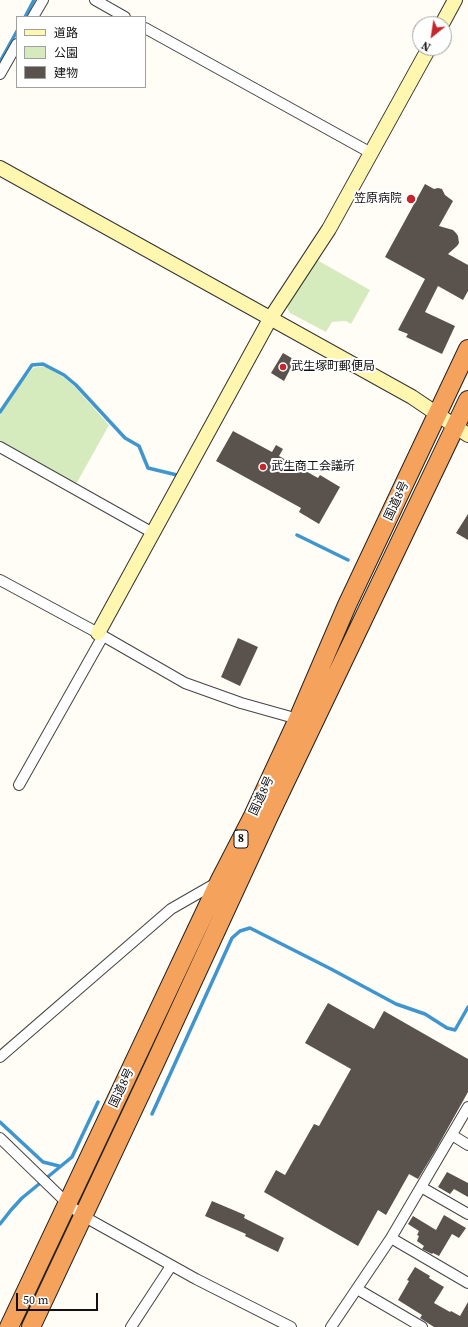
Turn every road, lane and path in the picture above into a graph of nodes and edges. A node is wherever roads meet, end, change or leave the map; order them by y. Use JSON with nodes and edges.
{"nodes":[{"id":1,"x":43,"y":0,"type":"edge"},
{"id":2,"x":95,"y":0,"type":"edge"},
{"id":3,"x":455,"y":0,"type":"edge"},
{"id":4,"x":34,"y":16,"type":"edge"},
{"id":5,"x":123,"y":16,"type":"edge"},
{"id":6,"x":446,"y":16,"type":"edge"},
{"id":7,"x":146,"y":29,"type":"edge"},
{"id":8,"x":16,"y":46,"type":"edge"},
{"id":9,"x":425,"y":56,"type":"edge"},
{"id":10,"x":0,"y":74,"type":"edge"},
{"id":11,"x":371,"y":153,"type":"junction"},
{"id":12,"x":0,"y":168,"type":"edge"},
{"id":13,"x":270,"y":319,"type":"junction"},
{"id":14,"x":468,"y":349,"type":"edge"},
{"id":15,"x":468,"y":400,"type":"edge"},
{"id":16,"x":438,"y":414,"type":"junction"},
{"id":17,"x":462,"y":431,"type":"edge"},
{"id":18,"x":0,"y":448,"type":"edge"},
{"id":19,"x":153,"y":533,"type":"junction"},
{"id":20,"x":0,"y":580,"type":"edge"},
{"id":21,"x":100,"y":634,"type":"junction"},
{"id":22,"x":298,"y":719,"type":"junction"},
{"id":23,"x":19,"y":785,"type":"dead end"},
{"id":24,"x":220,"y":880,"type":"junction"},
{"id":25,"x":0,"y":1057,"type":"edge"},
{"id":26,"x":468,"y":1108,"type":"edge"},
{"id":27,"x":452,"y":1135,"type":"junction"},
{"id":28,"x":0,"y":1138,"type":"edge"},
{"id":29,"x":468,"y":1145,"type":"edge"},
{"id":30,"x":421,"y":1187,"type":"junction"},
{"id":31,"x":67,"y":1203,"type":"junction"},
{"id":32,"x":468,"y":1214,"type":"edge"},
{"id":33,"x":83,"y":1216,"type":"junction"},
{"id":34,"x":391,"y":1238,"type":"junction"},
{"id":35,"x":171,"y":1266,"type":"junction"},
{"id":36,"x":468,"y":1283,"type":"edge"},
{"id":37,"x":357,"y":1289,"type":"junction"},
{"id":38,"x":9,"y":1327,"type":"edge"},
{"id":39,"x":31,"y":1327,"type":"edge"},
{"id":40,"x":131,"y":1327,"type":"edge"},
{"id":41,"x":291,"y":1327,"type":"edge"},
{"id":42,"x":331,"y":1327,"type":"edge"},
{"id":43,"x":422,"y":1327,"type":"edge"}],
"edges":[{"from":1,"to":4,"type":"street"},
{"from":2,"to":5,"type":"street"},
{"from":3,"to":6,"type":"street"},
{"from":7,"to":11,"type":"street"},
{"from":8,"to":10,"type":"street"},
{"from":9,"to":11,"type":"street"},
{"from":11,"to":13,"type":"street"},
{"from":12,"to":13,"type":"street"},
{"from":13,"to":16,"type":"street"},
{"from":13,"to":19,"type":"street"},
{"from":14,"to":16,"type":"highway","name":"国道8号","number":"8"},
{"from":15,"to":17,"type":"highway","name":"国道8号","number":"8"},
{"from":16,"to":17,"type":"street"},
{"from":16,"to":22,"type":"highway","name":"国道8号","number":"8"},
{"from":17,"to":33,"type":"highway","name":"国道8号","number":"8"},
{"from":18,"to":19,"type":"street"},
{"from":19,"to":21,"type":"street"},
{"from":20,"to":21,"type":"street"},
{"from":21,"to":22,"type":"street"},
{"from":21,"to":23,"type":"street"},
{"from":22,"to":24,"type":"highway","name":"国道8号","number":"8"},
{"from":24,"to":25,"type":"street"},
{"from":24,"to":31,"type":"highway","name":"国道8号","number":"8"},
{"from":26,"to":27,"type":"street"},
{"from":27,"to":29,"type":"street"},
{"from":27,"to":30,"type":"street"},
{"from":28,"to":31,"type":"street"},
{"from":30,"to":32,"type":"street"},
{"from":30,"to":34,"type":"street"},
{"from":31,"to":33,"type":"street"},
{"from":31,"to":38,"type":"highway","name":"国道8号","number":"8"},
{"from":33,"to":35,"type":"street"},
{"from":33,"to":39,"type":"highway","name":"国道8号","number":"8"},
{"from":34,"to":36,"type":"street"},
{"from":34,"to":37,"type":"street"},
{"from":35,"to":40,"type":"street"},
{"from":35,"to":41,"type":"street"},
{"from":37,"to":42,"type":"street"},
{"from":37,"to":43,"type":"street"}]}
